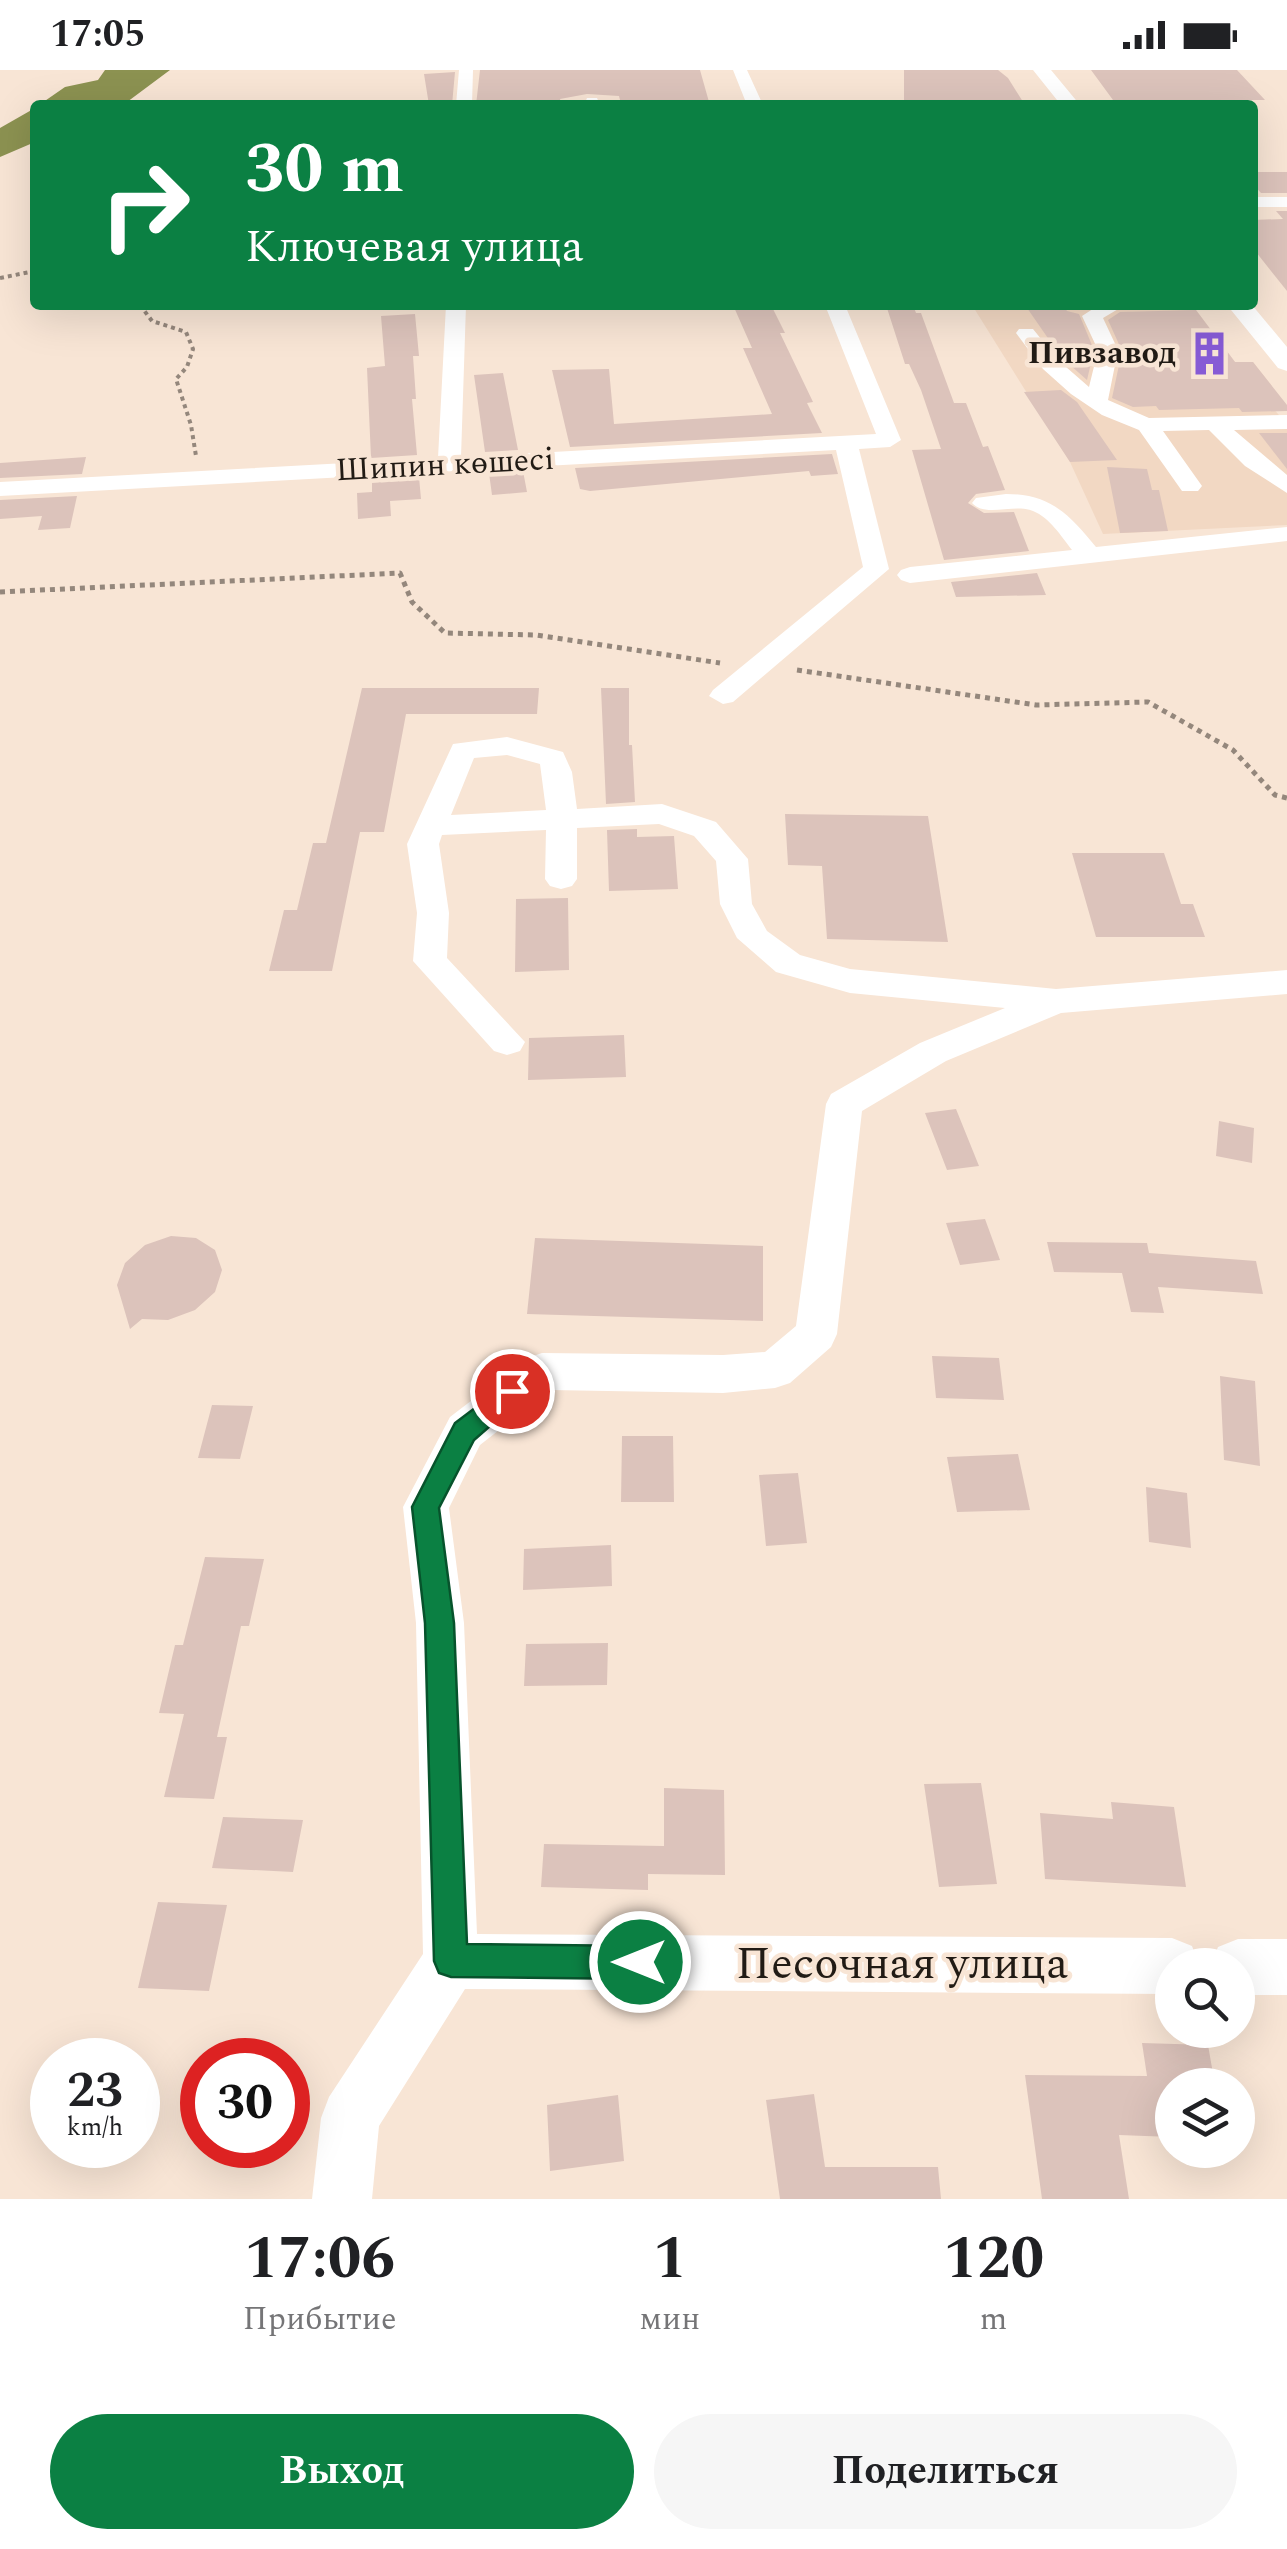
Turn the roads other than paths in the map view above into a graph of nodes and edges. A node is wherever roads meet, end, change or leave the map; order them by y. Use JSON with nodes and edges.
{"nodes":[{"id":1,"x":466,"y":70,"type":"edge"},
{"id":2,"x":740,"y":70,"type":"edge"},
{"id":3,"x":1042,"y":70,"type":"edge"},
{"id":4,"x":464,"y":100,"type":"edge"},
{"id":5,"x":752,"y":100,"type":"edge"},
{"id":6,"x":1068,"y":100,"type":"edge"},
{"id":7,"x":1258,"y":202,"type":"edge"},
{"id":8,"x":1287,"y":202,"type":"edge"},
{"id":9,"x":456,"y":310,"type":"edge"},
{"id":10,"x":837,"y":310,"type":"edge"},
{"id":11,"x":1105,"y":310,"type":"edge"},
{"id":12,"x":1243,"y":310,"type":"edge"},
{"id":13,"x":1026,"y":332,"type":"dead end"},
{"id":14,"x":1287,"y":363,"type":"edge"},
{"id":15,"x":1096,"y":403,"type":"junction"},
{"id":16,"x":1287,"y":422,"type":"edge"},
{"id":17,"x":1215,"y":424,"type":"junction"},
{"id":18,"x":1147,"y":425,"type":"junction"},
{"id":19,"x":846,"y":442,"type":"junction"},
{"id":20,"x":449,"y":464,"type":"junction"},
{"id":21,"x":1190,"y":486,"type":"dead end"},
{"id":22,"x":1287,"y":486,"type":"edge"},
{"id":23,"x":0,"y":489,"type":"edge"},
{"id":24,"x":984,"y":503,"type":"dead end"},
{"id":25,"x":1287,"y":534,"type":"edge"},
{"id":26,"x":1089,"y":554,"type":"junction"},
{"id":27,"x":910,"y":575,"type":"dead end"},
{"id":28,"x":723,"y":696,"type":"dead end"},
{"id":29,"x":561,"y":820,"type":"junction"},
{"id":30,"x":430,"y":826,"type":"junction"},
{"id":31,"x":561,"y":880,"type":"dead end"},
{"id":32,"x":1287,"y":982,"type":"edge"},
{"id":33,"x":1056,"y":1001,"type":"junction"},
{"id":34,"x":507,"y":1042,"type":"dead end"},
{"id":35,"x":451,"y":1961,"type":"junction"},
{"id":36,"x":1155,"y":1966,"type":"edge"},
{"id":37,"x":1255,"y":1967,"type":"edge"},
{"id":38,"x":1287,"y":1967,"type":"edge"},
{"id":39,"x":342,"y":2199,"type":"edge"}],
"edges":[{"from":1,"to":4,"type":"street"},
{"from":2,"to":5,"type":"street"},
{"from":3,"to":6,"type":"main road"},
{"from":7,"to":8,"type":"street"},
{"from":9,"to":20,"type":"street"},
{"from":10,"to":19,"type":"street","name":"Шипин көшесі"},
{"from":11,"to":15,"type":"street"},
{"from":12,"to":14,"type":"main road"},
{"from":13,"to":15,"type":"street"},
{"from":15,"to":18,"type":"street"},
{"from":16,"to":17,"type":"street"},
{"from":17,"to":18,"type":"street"},
{"from":17,"to":22,"type":"street"},
{"from":18,"to":21,"type":"street"},
{"from":19,"to":20,"type":"street","name":"Шипин көшесі"},
{"from":19,"to":28,"type":"street"},
{"from":20,"to":23,"type":"street","name":"Шипин көшесі"},
{"from":24,"to":26,"type":"street"},
{"from":25,"to":26,"type":"street"},
{"from":26,"to":27,"type":"street"},
{"from":29,"to":30,"type":"street"},
{"from":29,"to":30,"type":"street"},
{"from":29,"to":31,"type":"street"},
{"from":29,"to":33,"type":"street"},
{"from":30,"to":34,"type":"street"},
{"from":32,"to":33,"type":"street"},
{"from":33,"to":35,"type":"street"},
{"from":35,"to":36,"type":"street","name":"Песочная улица"},
{"from":35,"to":39,"type":"street"},
{"from":37,"to":38,"type":"street"}]}
